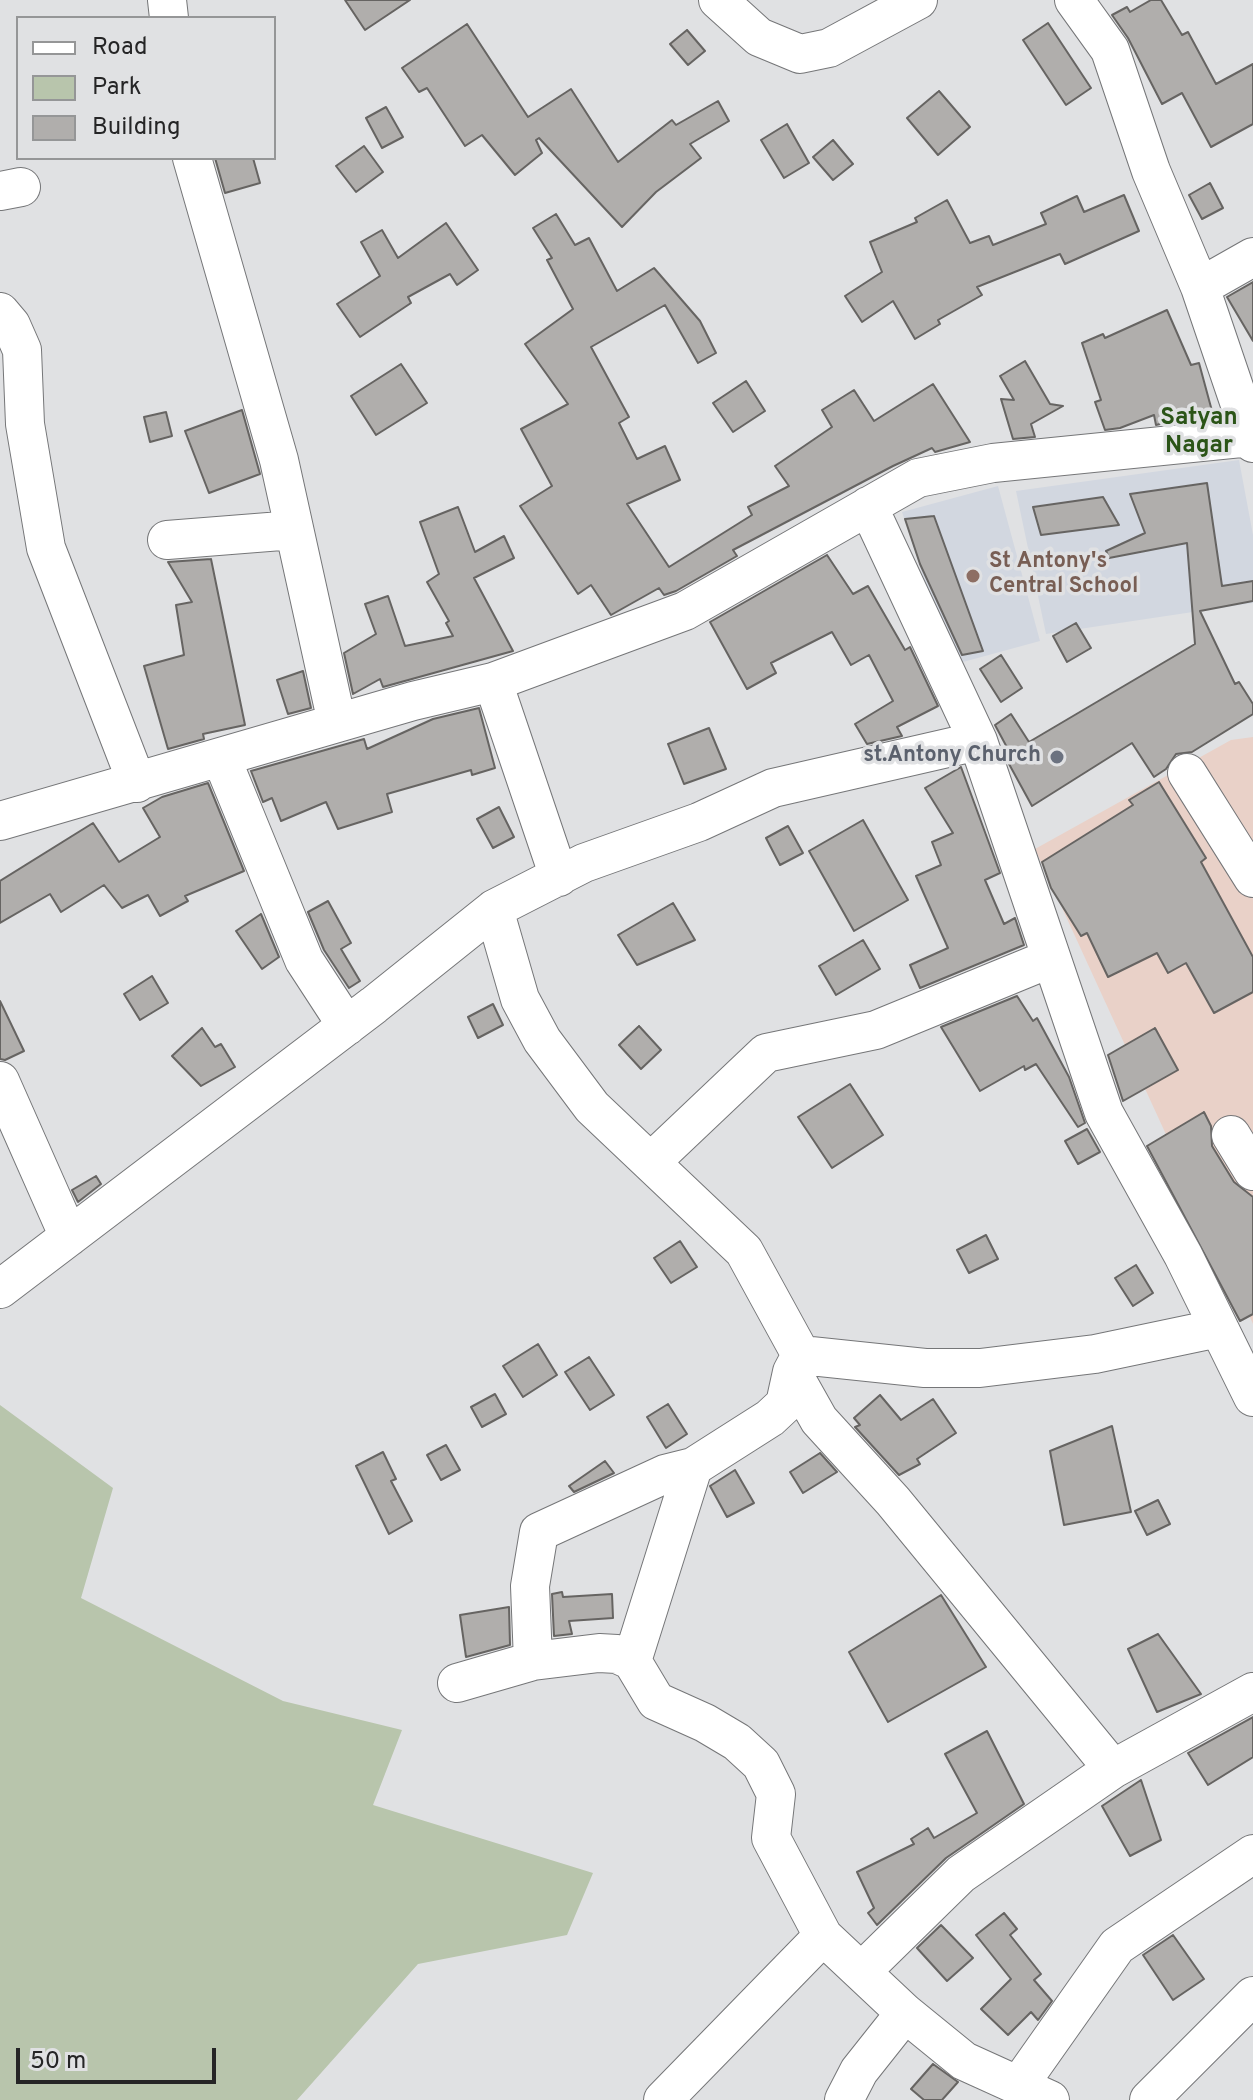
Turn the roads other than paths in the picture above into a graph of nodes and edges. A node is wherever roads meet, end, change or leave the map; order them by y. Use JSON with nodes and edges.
{"nodes":[{"id":1,"x":718,"y":0,"type":"edge"},
{"id":2,"x":918,"y":0,"type":"edge"},
{"id":3,"x":1074,"y":0,"type":"edge"},
{"id":4,"x":193,"y":160,"type":"edge"},
{"id":5,"x":1253,"y":257,"type":"edge"},
{"id":6,"x":1200,"y":287,"type":"junction"},
{"id":7,"x":0,"y":312,"type":"edge"},
{"id":8,"x":1252,"y":440,"type":"edge"},
{"id":9,"x":868,"y":506,"type":"junction"},
{"id":10,"x":294,"y":530,"type":"junction"},
{"id":11,"x":167,"y":540,"type":"dead end"},
{"id":12,"x":493,"y":682,"type":"junction"},
{"id":13,"x":337,"y":723,"type":"junction"},
{"id":14,"x":978,"y":741,"type":"junction"},
{"id":15,"x":221,"y":757,"type":"junction"},
{"id":16,"x":1187,"y":773,"type":"dead end"},
{"id":17,"x":137,"y":783,"type":"junction"},
{"id":18,"x":0,"y":821,"type":"edge"},
{"id":19,"x":559,"y":877,"type":"junction"},
{"id":20,"x":1253,"y":878,"type":"edge"},
{"id":21,"x":494,"y":909,"type":"junction"},
{"id":22,"x":1049,"y":959,"type":"junction"},
{"id":23,"x":347,"y":1026,"type":"junction"},
{"id":24,"x":0,"y":1081,"type":"edge"},
{"id":25,"x":1231,"y":1135,"type":"dead end"},
{"id":26,"x":651,"y":1162,"type":"junction"},
{"id":27,"x":1253,"y":1171,"type":"edge"},
{"id":28,"x":69,"y":1237,"type":"junction"},
{"id":29,"x":0,"y":1289,"type":"edge"},
{"id":30,"x":1219,"y":1328,"type":"junction"},
{"id":31,"x":797,"y":1364,"type":"junction"},
{"id":32,"x":1253,"y":1397,"type":"edge"},
{"id":33,"x":693,"y":1467,"type":"junction"},
{"id":34,"x":533,"y":1661,"type":"junction"},
{"id":35,"x":632,"y":1661,"type":"junction"},
{"id":36,"x":457,"y":1683,"type":"dead end"},
{"id":37,"x":1253,"y":1692,"type":"edge"},
{"id":38,"x":1113,"y":1769,"type":"junction"},
{"id":39,"x":1253,"y":1854,"type":"edge"},
{"id":40,"x":823,"y":1936,"type":"junction"},
{"id":41,"x":862,"y":1971,"type":"junction"},
{"id":42,"x":1253,"y":1996,"type":"edge"},
{"id":43,"x":905,"y":2013,"type":"junction"},
{"id":44,"x":1034,"y":2093,"type":"edge"},
{"id":45,"x":663,"y":2100,"type":"edge"},
{"id":46,"x":844,"y":2100,"type":"edge"},
{"id":47,"x":1149,"y":2100,"type":"edge"}],
"edges":[{"from":1,"to":2,"type":"street"},
{"from":3,"to":6,"type":"street"},
{"from":4,"to":10,"type":"street"},
{"from":5,"to":6,"type":"street"},
{"from":6,"to":8,"type":"street"},
{"from":7,"to":17,"type":"street"},
{"from":8,"to":9,"type":"street"},
{"from":9,"to":12,"type":"street"},
{"from":9,"to":14,"type":"street"},
{"from":10,"to":11,"type":"street"},
{"from":10,"to":13,"type":"street"},
{"from":12,"to":13,"type":"street"},
{"from":12,"to":19,"type":"street"},
{"from":13,"to":15,"type":"street"},
{"from":14,"to":19,"type":"street"},
{"from":14,"to":22,"type":"street"},
{"from":15,"to":17,"type":"street"},
{"from":15,"to":23,"type":"street"},
{"from":16,"to":20,"type":"street"},
{"from":17,"to":18,"type":"street"},
{"from":19,"to":21,"type":"street"},
{"from":21,"to":23,"type":"street"},
{"from":21,"to":26,"type":"street"},
{"from":22,"to":26,"type":"street"},
{"from":22,"to":30,"type":"street"},
{"from":23,"to":28,"type":"street"},
{"from":24,"to":28,"type":"street"},
{"from":25,"to":27,"type":"street"},
{"from":26,"to":31,"type":"street"},
{"from":28,"to":29,"type":"street"},
{"from":30,"to":31,"type":"street"},
{"from":30,"to":32,"type":"street"},
{"from":31,"to":33,"type":"street"},
{"from":31,"to":38,"type":"street"},
{"from":33,"to":34,"type":"street"},
{"from":33,"to":35,"type":"street"},
{"from":34,"to":35,"type":"street"},
{"from":34,"to":36,"type":"street"},
{"from":35,"to":40,"type":"street"},
{"from":37,"to":38,"type":"street"},
{"from":38,"to":41,"type":"street"},
{"from":39,"to":44,"type":"street"},
{"from":40,"to":41,"type":"street"},
{"from":40,"to":45,"type":"street"},
{"from":41,"to":43,"type":"street"},
{"from":42,"to":47,"type":"street"},
{"from":43,"to":44,"type":"street"},
{"from":43,"to":46,"type":"street"}]}
